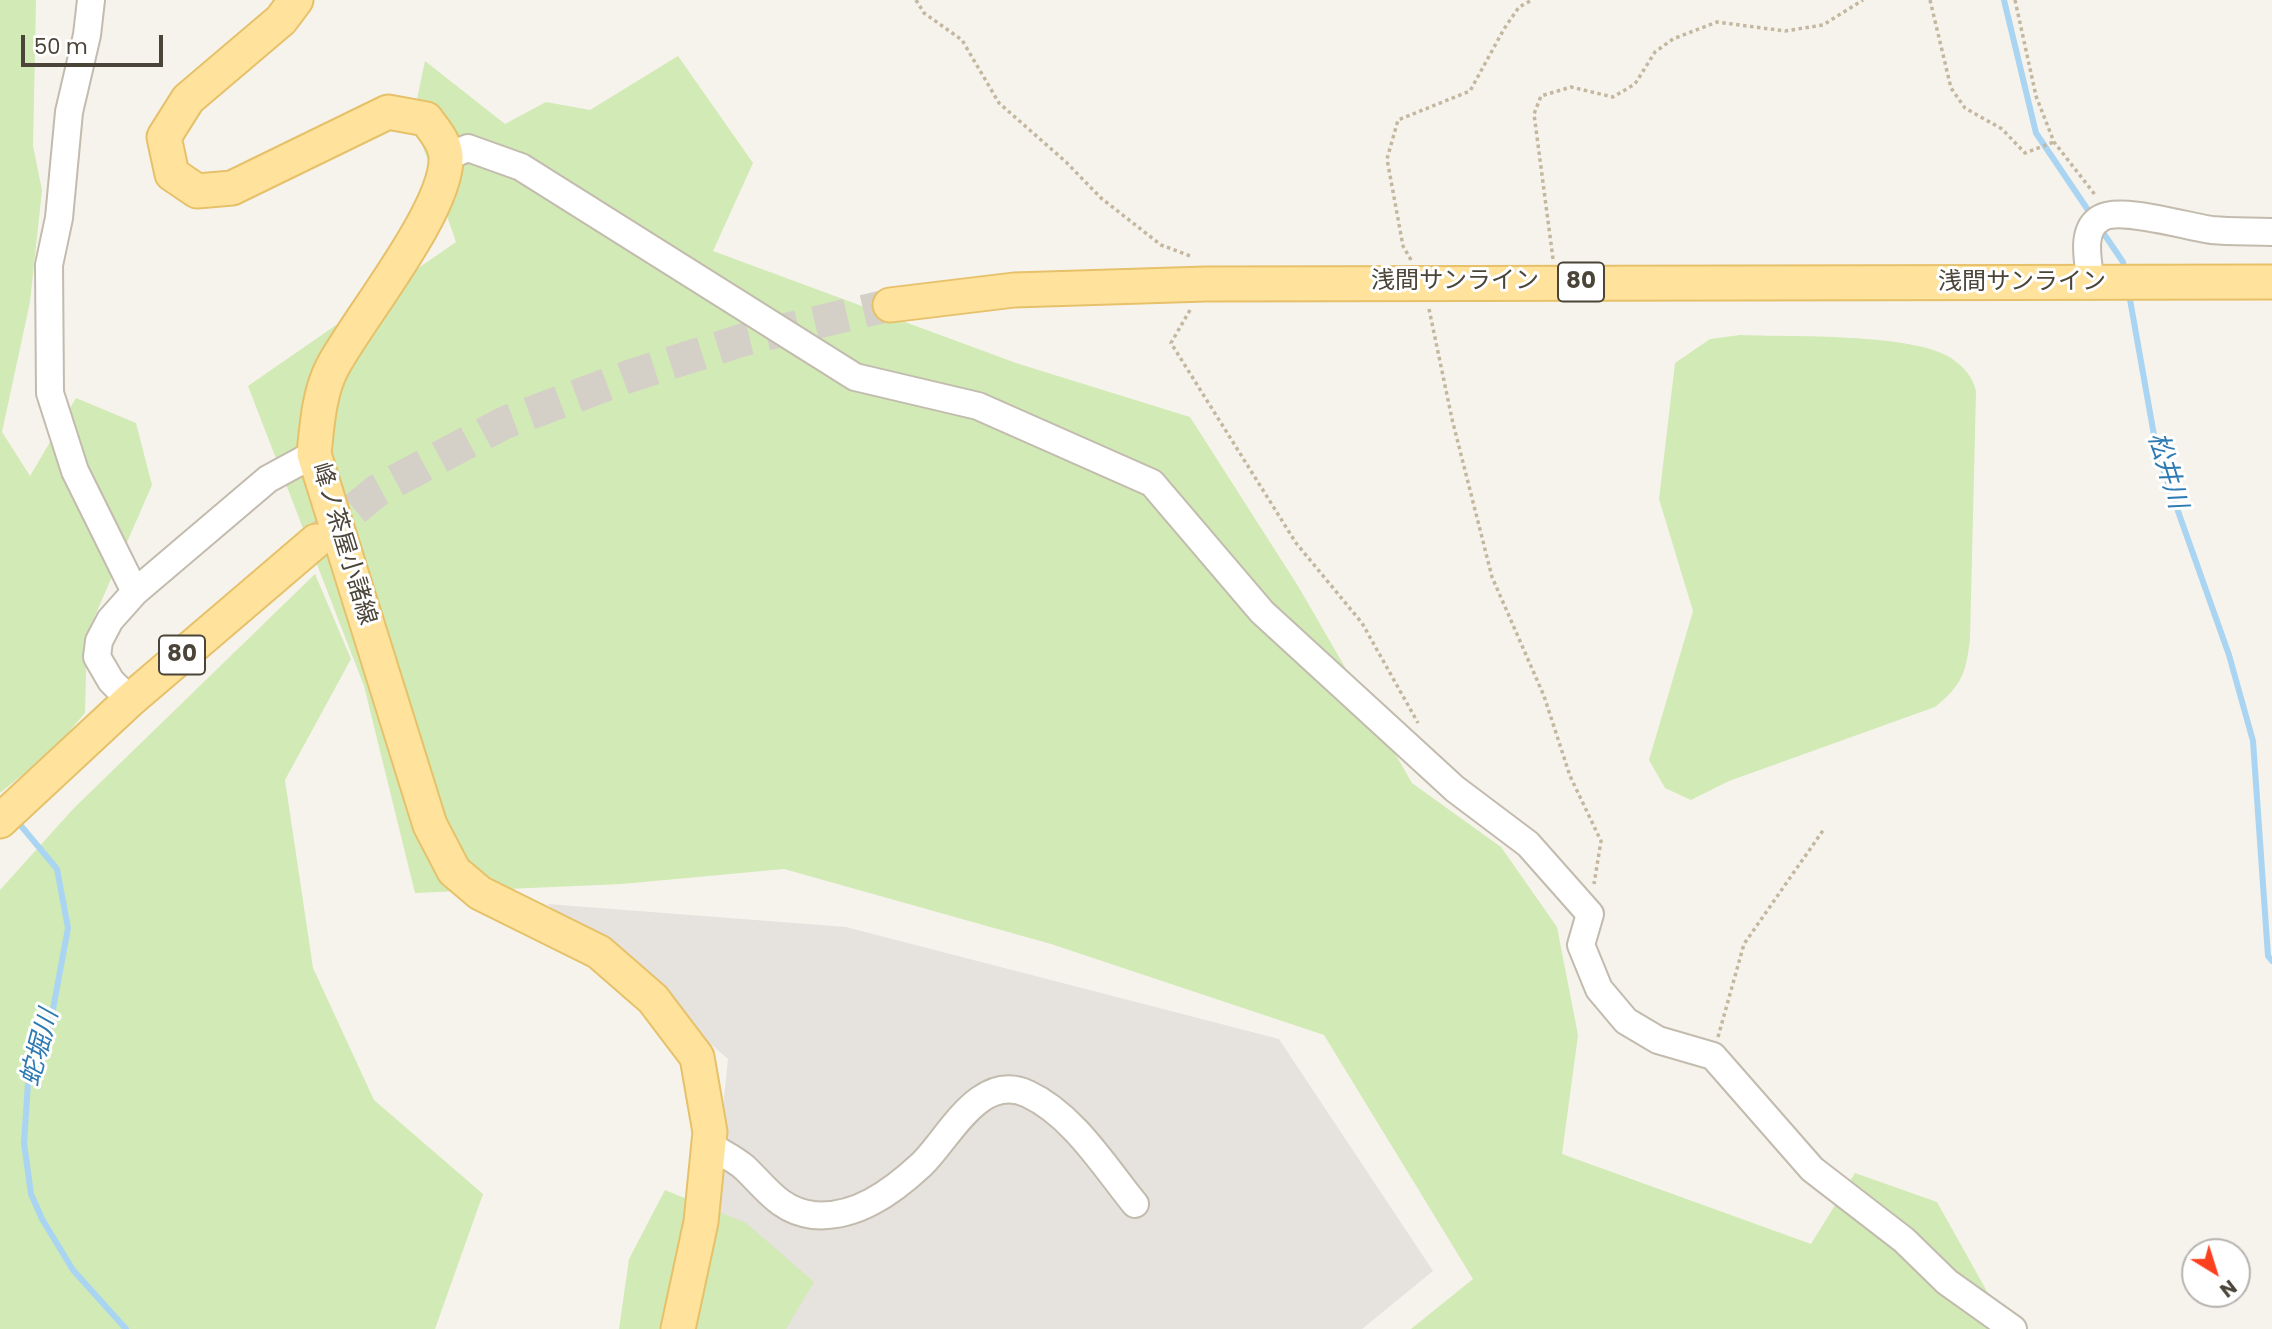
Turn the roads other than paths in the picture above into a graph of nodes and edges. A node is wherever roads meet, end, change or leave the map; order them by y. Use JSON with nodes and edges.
{"nodes":[{"id":1,"x":91,"y":0,"type":"edge"},
{"id":2,"x":296,"y":0,"type":"edge"},
{"id":3,"x":446,"y":157,"type":"junction"},
{"id":4,"x":2272,"y":232,"type":"edge"},
{"id":5,"x":2272,"y":282,"type":"edge"},
{"id":6,"x":2091,"y":284,"type":"junction"},
{"id":7,"x":890,"y":305,"type":"tunnel mouth"},
{"id":8,"x":314,"y":454,"type":"junction"},
{"id":9,"x":316,"y":541,"type":"tunnel mouth"},
{"id":10,"x":135,"y":592,"type":"junction"},
{"id":11,"x":130,"y":700,"type":"junction"},
{"id":12,"x":0,"y":821,"type":"edge"},
{"id":13,"x":709,"y":1145,"type":"junction"},
{"id":14,"x":1135,"y":1203,"type":"dead end"},
{"id":15,"x":678,"y":1329,"type":"edge"},
{"id":16,"x":2013,"y":1329,"type":"edge"}],
"edges":[{"from":1,"to":10,"type":"street"},
{"from":2,"to":3,"type":"main road"},
{"from":3,"to":8,"type":"main road","name":"峰ノ茶屋小諸線"},
{"from":3,"to":16,"type":"street"},
{"from":4,"to":6,"type":"street"},
{"from":5,"to":6,"type":"main road","name":"浅間サンライン","number":"80"},
{"from":6,"to":7,"type":"main road","name":"浅間サンライン","number":"80"},
{"from":8,"to":10,"type":"street"},
{"from":8,"to":13,"type":"main road","name":"峰ノ茶屋小諸線"},
{"from":9,"to":11,"type":"main road","number":"80"},
{"from":10,"to":11,"type":"street"},
{"from":11,"to":12,"type":"main road","number":"80"},
{"from":13,"to":14,"type":"street"},
{"from":13,"to":15,"type":"main road","name":"峰ノ茶屋小諸線"}]}
